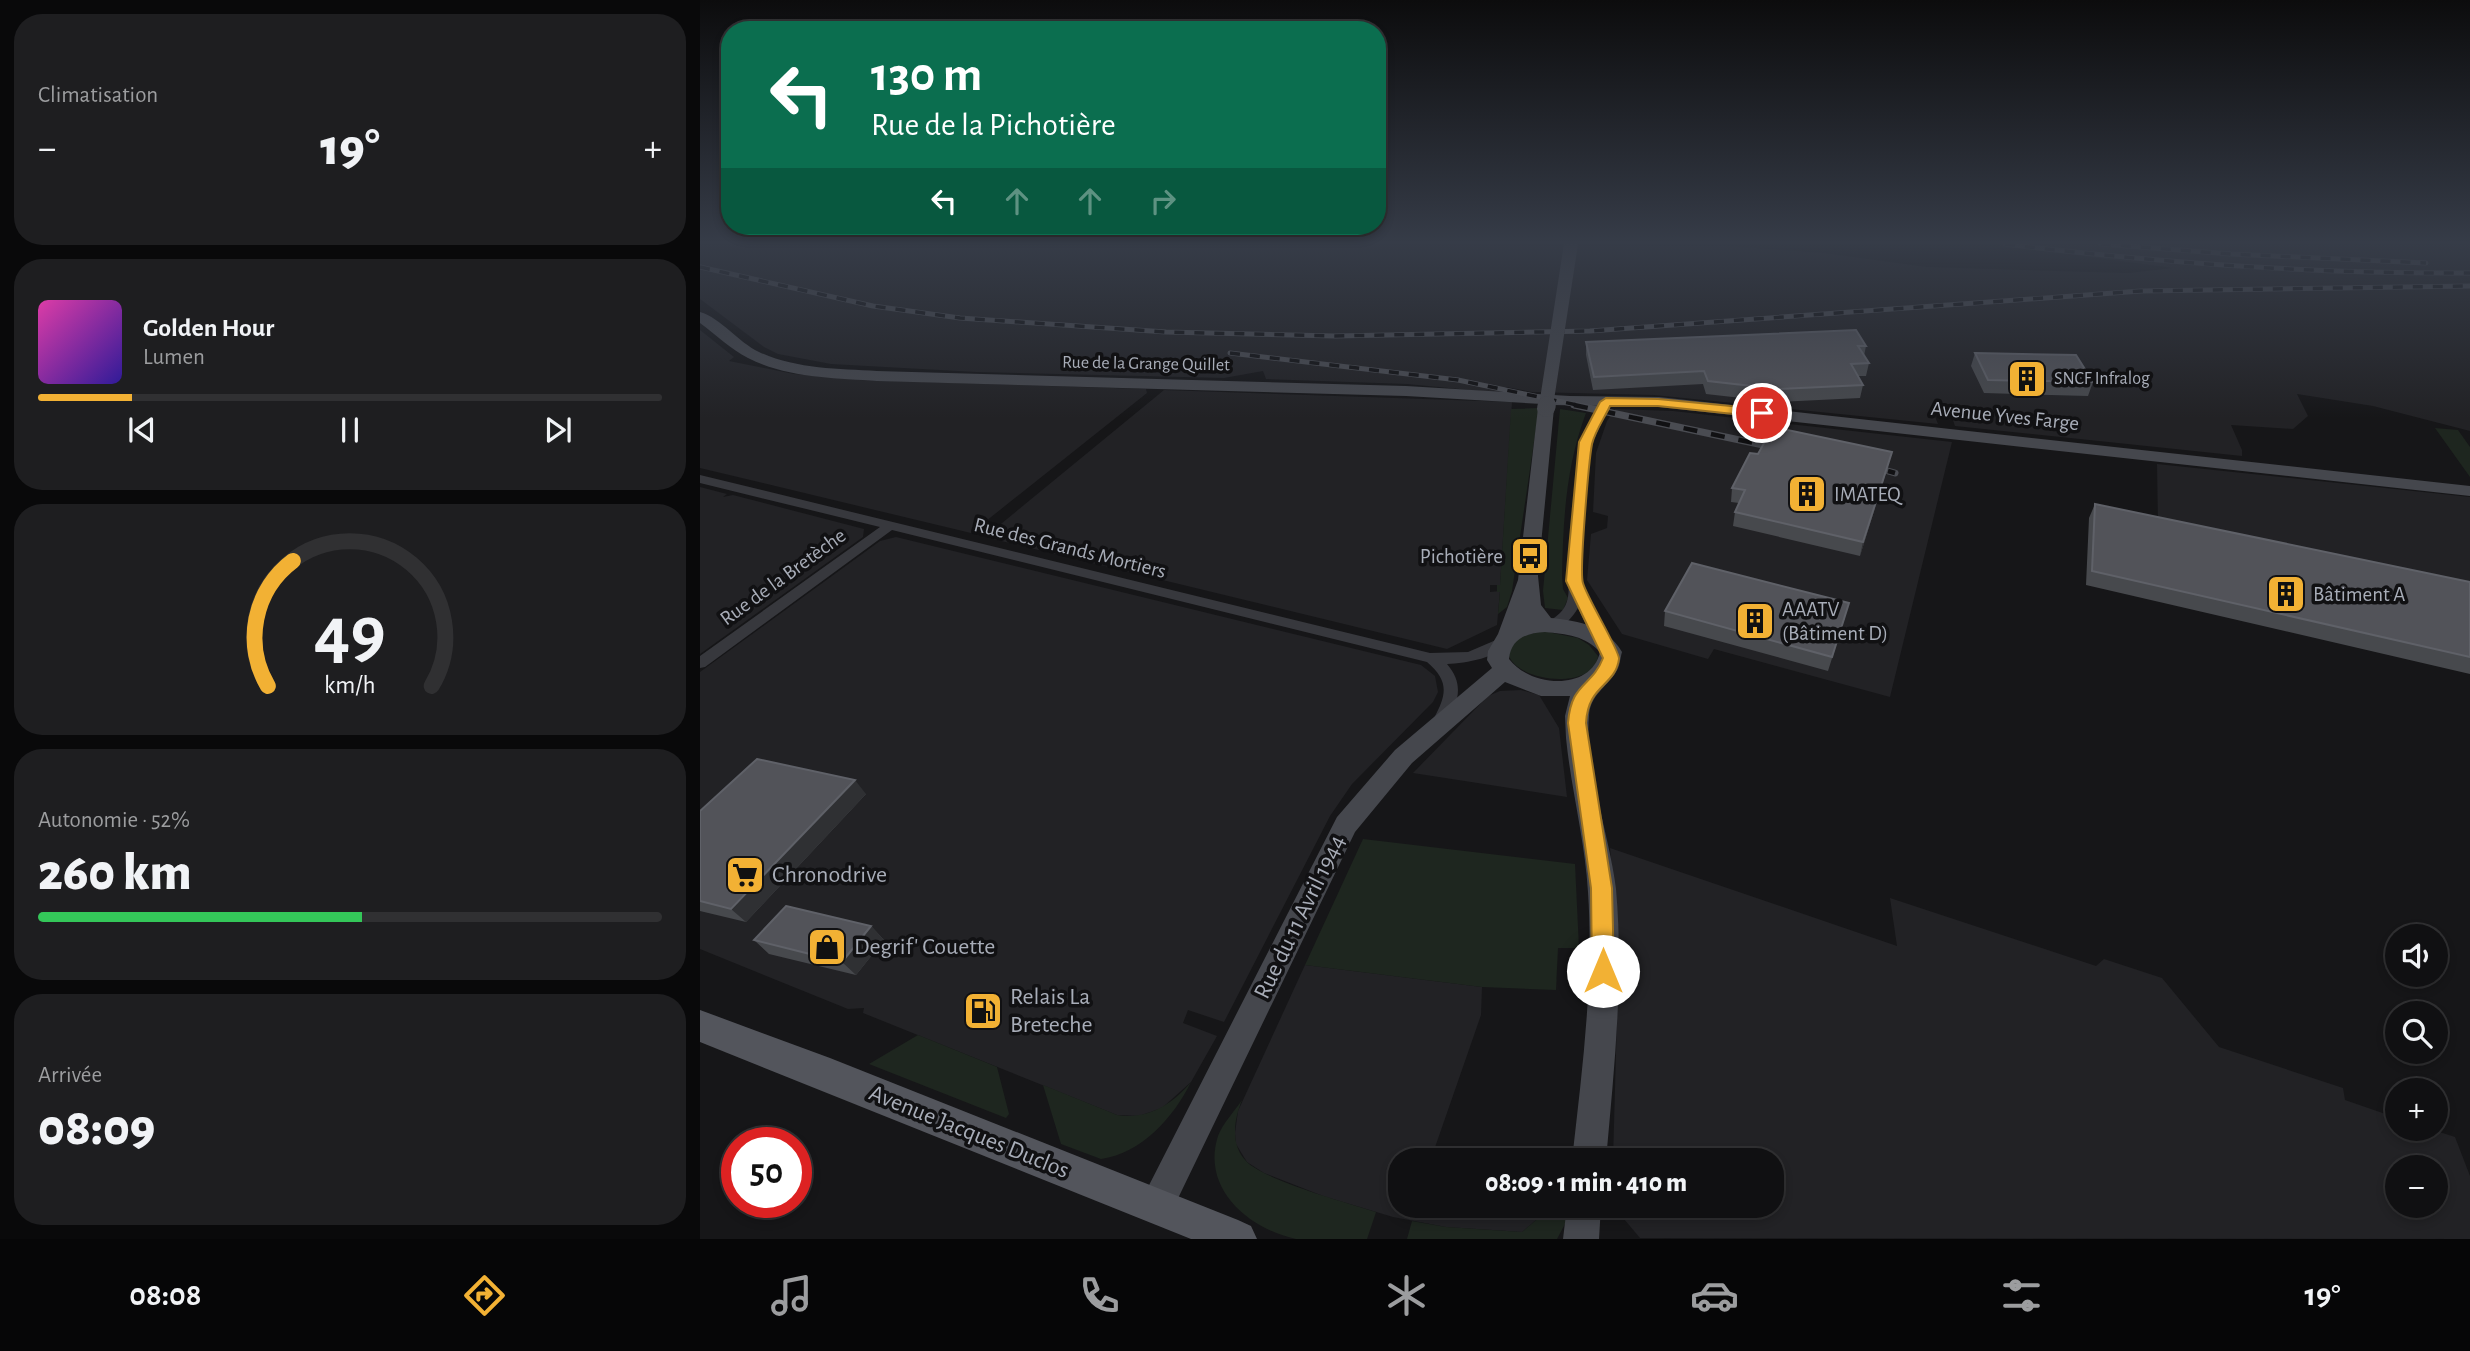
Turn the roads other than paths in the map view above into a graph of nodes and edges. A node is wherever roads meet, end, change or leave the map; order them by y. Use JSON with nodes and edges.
{"nodes":[{"id":1,"x":1562,"y":302,"type":"edge"},
{"id":2,"x":700,"y":316,"type":"edge"},
{"id":3,"x":1606,"y":402,"type":"junction"},
{"id":4,"x":700,"y":479,"type":"edge"},
{"id":5,"x":2470,"y":489,"type":"edge"},
{"id":6,"x":891,"y":526,"type":"junction"},
{"id":7,"x":1528,"y":576,"type":"junction"},
{"id":8,"x":1575,"y":587,"type":"junction"},
{"id":9,"x":1549,"y":625,"type":"junction"},
{"id":10,"x":1600,"y":639,"type":"junction"},
{"id":11,"x":1504,"y":650,"type":"junction"},
{"id":12,"x":1430,"y":658,"type":"junction"},
{"id":13,"x":1453,"y":660,"type":"junction"},
{"id":14,"x":700,"y":663,"type":"edge"},
{"id":15,"x":1595,"y":681,"type":"junction"},
{"id":16,"x":1424,"y":737,"type":"junction"},
{"id":17,"x":700,"y":1026,"type":"edge"},
{"id":18,"x":1589,"y":1148,"type":"edge"},
{"id":19,"x":1156,"y":1207,"type":"junction"},
{"id":20,"x":1583,"y":1218,"type":"edge"},
{"id":21,"x":1238,"y":1239,"type":"edge"},
{"id":22,"x":1581,"y":1239,"type":"edge"}],
"edges":[{"from":1,"to":7,"type":"street","bridge":true},
{"from":2,"to":3,"type":"street","name":"Rue de la Grange Quillet"},
{"from":3,"to":5,"type":"street","name":"Avenue Yves Farge"},
{"from":3,"to":8,"type":"street"},
{"from":4,"to":6,"type":"street","name":"Rue des Grands Mortiers"},
{"from":6,"to":12,"type":"street","name":"Rue des Grands Mortiers"},
{"from":6,"to":14,"type":"street","name":"Rue de la Bretèche"},
{"from":7,"to":9,"type":"street"},
{"from":7,"to":11,"type":"street"},
{"from":8,"to":9,"type":"street"},
{"from":8,"to":10,"type":"street"},
{"from":9,"to":10,"type":"street"},
{"from":9,"to":11,"type":"street"},
{"from":10,"to":15,"type":"street"},
{"from":11,"to":13,"type":"street","name":"Rue des Grands Mortiers"},
{"from":11,"to":13,"type":"street"},
{"from":11,"to":15,"type":"street"},
{"from":11,"to":16,"type":"street","name":"Rue du 11 Avril 1944"},
{"from":12,"to":13,"type":"street","name":"Rue des Grands Mortiers"},
{"from":12,"to":16,"type":"street"},
{"from":15,"to":18,"type":"street"},
{"from":16,"to":19,"type":"street","name":"Rue du 11 Avril 1944"},
{"from":17,"to":19,"type":"main road","name":"Avenue Jacques Duclos"},
{"from":19,"to":21,"type":"main road","name":"Avenue Jacques Duclos"},
{"from":20,"to":22,"type":"street"}]}
